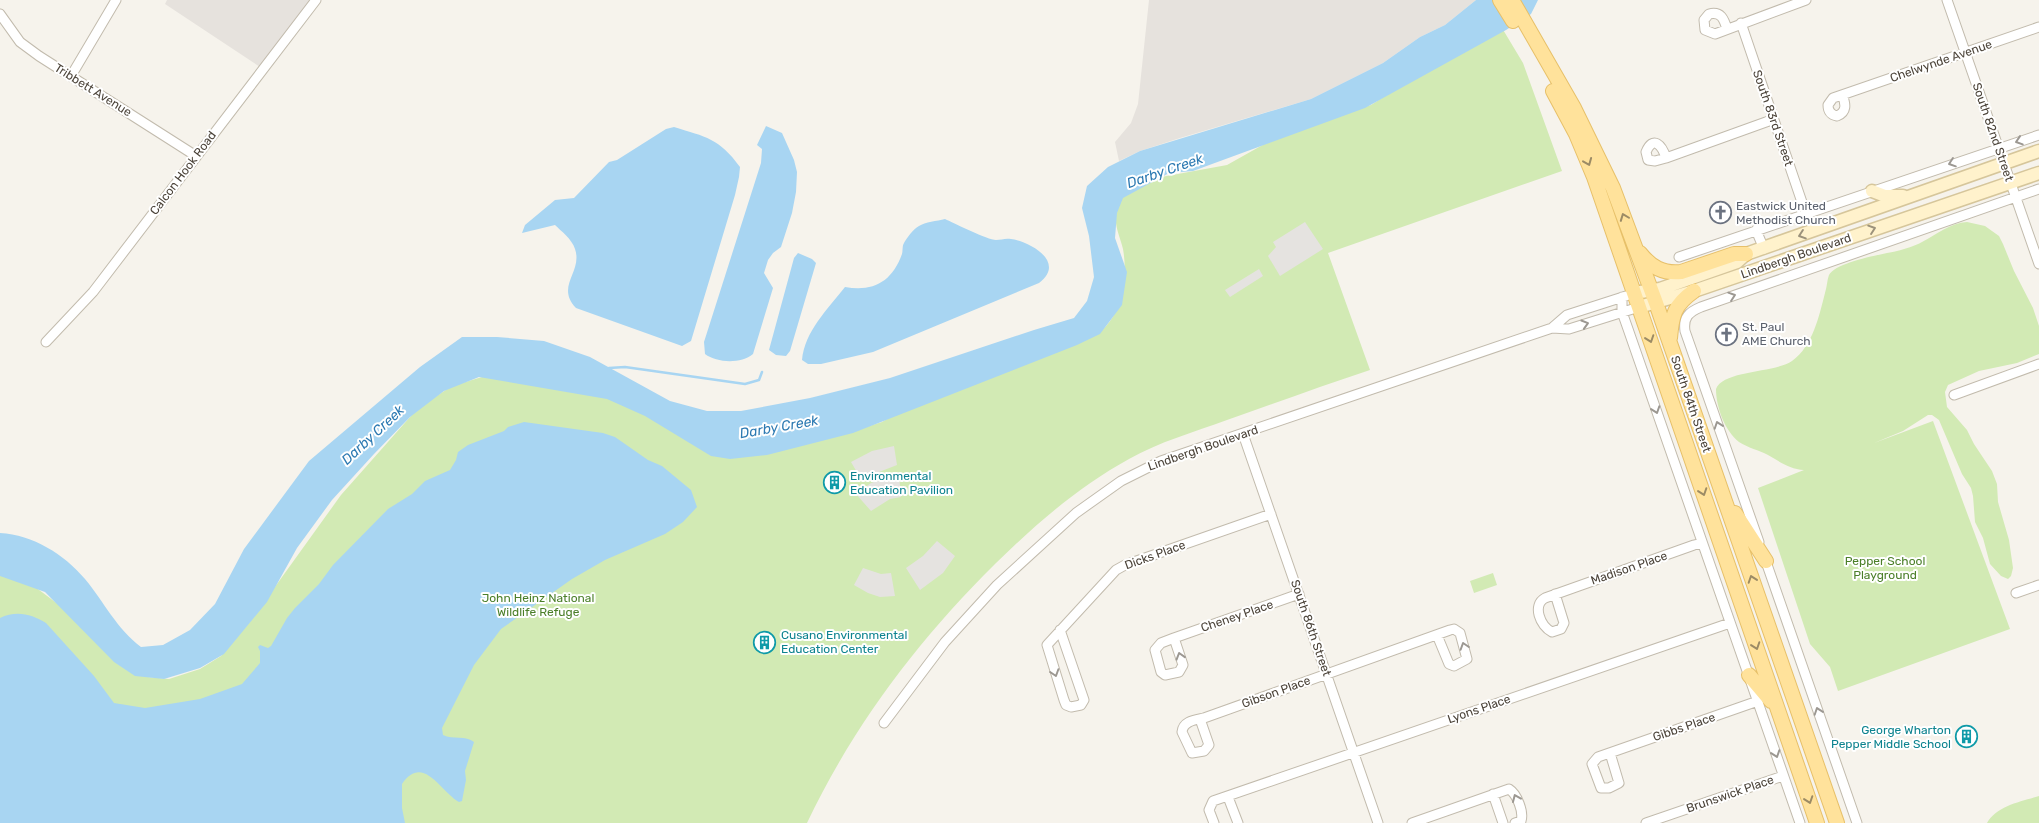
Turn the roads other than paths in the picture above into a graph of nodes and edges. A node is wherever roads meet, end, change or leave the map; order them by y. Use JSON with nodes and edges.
{"nodes":[{"id":1,"x":116,"y":0,"type":"edge"},
{"id":2,"x":316,"y":0,"type":"edge"},
{"id":3,"x":1806,"y":0,"type":"edge"},
{"id":4,"x":1947,"y":0,"type":"edge"},
{"id":5,"x":1505,"y":1,"type":"edge"},
{"id":6,"x":0,"y":14,"type":"edge"},
{"id":7,"x":1741,"y":23,"type":"junction"},
{"id":8,"x":2039,"y":27,"type":"edge"},
{"id":9,"x":1727,"y":29,"type":"dead end"},
{"id":10,"x":1529,"y":39,"type":"junction"},
{"id":11,"x":1966,"y":53,"type":"junction"},
{"id":12,"x":71,"y":76,"type":"junction"},
{"id":13,"x":1842,"y":95,"type":"dead end"},
{"id":14,"x":1774,"y":119,"type":"junction"},
{"id":15,"x":2039,"y":134,"type":"edge"},
{"id":16,"x":1998,"y":148,"type":"junction"},
{"id":17,"x":2039,"y":151,"type":"edge"},
{"id":18,"x":196,"y":156,"type":"junction"},
{"id":19,"x":1666,"y":158,"type":"dead end"},
{"id":20,"x":2004,"y":164,"type":"junction"},
{"id":21,"x":2039,"y":173,"type":"edge"},
{"id":22,"x":2010,"y":182,"type":"junction"},
{"id":23,"x":2039,"y":189,"type":"edge"},
{"id":24,"x":1872,"y":191,"type":"junction"},
{"id":25,"x":1918,"y":194,"type":"junction"},
{"id":26,"x":2015,"y":196,"type":"junction"},
{"id":27,"x":1806,"y":214,"type":"junction"},
{"id":28,"x":1909,"y":217,"type":"junction"},
{"id":29,"x":1756,"y":230,"type":"junction"},
{"id":30,"x":1914,"y":232,"type":"junction"},
{"id":31,"x":1635,"y":247,"type":"junction"},
{"id":32,"x":1764,"y":249,"type":"junction"},
{"id":33,"x":1746,"y":254,"type":"junction"},
{"id":34,"x":1679,"y":257,"type":"dead end"},
{"id":35,"x":2039,"y":264,"type":"edge"},
{"id":36,"x":1694,"y":291,"type":"junction"},
{"id":37,"x":1628,"y":295,"type":"junction"},
{"id":38,"x":1653,"y":296,"type":"junction"},
{"id":39,"x":1639,"y":307,"type":"junction"},
{"id":40,"x":1622,"y":312,"type":"junction"},
{"id":41,"x":1688,"y":315,"type":"joint"},
{"id":42,"x":1552,"y":328,"type":"junction"},
{"id":43,"x":46,"y":342,"type":"dead end"},
{"id":44,"x":1670,"y":344,"type":"junction"},
{"id":45,"x":2039,"y":364,"type":"edge"},
{"id":46,"x":1954,"y":395,"type":"dead end"},
{"id":47,"x":1243,"y":434,"type":"junction"},
{"id":48,"x":1722,"y":493,"type":"junction"},
{"id":49,"x":1272,"y":514,"type":"junction"},
{"id":50,"x":1702,"y":543,"type":"junction"},
{"id":51,"x":1766,"y":561,"type":"junction"},
{"id":52,"x":2039,"y":584,"type":"edge"},
{"id":53,"x":2016,"y":593,"type":"dead end"},
{"id":54,"x":1299,"y":594,"type":"junction"},
{"id":55,"x":1555,"y":594,"type":"dead end"},
{"id":56,"x":1730,"y":623,"type":"junction"},
{"id":57,"x":1060,"y":630,"type":"junction"},
{"id":58,"x":1437,"y":635,"type":"dead end"},
{"id":59,"x":1174,"y":638,"type":"dead end"},
{"id":60,"x":1327,"y":674,"type":"junction"},
{"id":61,"x":1749,"y":675,"type":"junction"},
{"id":62,"x":1758,"y":702,"type":"junction"},
{"id":63,"x":1777,"y":707,"type":"junction"},
{"id":64,"x":1200,"y":718,"type":"dead end"},
{"id":65,"x":884,"y":722,"type":"dead end"},
{"id":66,"x":1355,"y":753,"type":"junction"},
{"id":67,"x":1610,"y":753,"type":"dead end"},
{"id":68,"x":1783,"y":776,"type":"junction"},
{"id":69,"x":1493,"y":794,"type":"junction"},
{"id":70,"x":1228,"y":798,"type":"junction"},
{"id":71,"x":1214,"y":823,"type":"edge"},
{"id":72,"x":1238,"y":823,"type":"edge"},
{"id":73,"x":1378,"y":823,"type":"edge"},
{"id":74,"x":1412,"y":823,"type":"edge"},
{"id":75,"x":1503,"y":823,"type":"edge"},
{"id":76,"x":1515,"y":823,"type":"edge"},
{"id":77,"x":1647,"y":823,"type":"edge"},
{"id":78,"x":1800,"y":823,"type":"edge"},
{"id":79,"x":1817,"y":823,"type":"edge"},
{"id":80,"x":1837,"y":823,"type":"edge"},
{"id":81,"x":1857,"y":823,"type":"edge"}],
"edges":[{"from":1,"to":12,"type":"street"},
{"from":2,"to":18,"type":"street","name":"Calcon Hook Road"},
{"from":3,"to":7,"type":"street"},
{"from":4,"to":11,"type":"street","name":"South 82nd Street"},
{"from":5,"to":10,"type":"main road","name":"South 84th Street"},
{"from":6,"to":12,"type":"street","name":"Tribbett Avenue"},
{"from":7,"to":9,"type":"street"},
{"from":7,"to":14,"type":"street","name":"South 83rd Street"},
{"from":8,"to":11,"type":"street","name":"Chelwynde Avenue"},
{"from":31,"to":10,"type":"main road","name":"South 84th Street","one_way":true},
{"from":10,"to":37,"type":"main road","name":"South 84th Street","one_way":true},
{"from":11,"to":13,"type":"street","name":"Chelwynde Avenue"},
{"from":11,"to":16,"type":"street","name":"South 82nd Street"},
{"from":12,"to":18,"type":"street","name":"Tribbett Avenue"},
{"from":14,"to":19,"type":"street"},
{"from":14,"to":27,"type":"street","name":"South 83rd Street"},
{"from":15,"to":16,"type":"street","one_way":true},
{"from":16,"to":20,"type":"street","name":"South 82nd Street"},
{"from":16,"to":24,"type":"street","one_way":true},
{"from":17,"to":20,"type":"main road","name":"Lindbergh Boulevard"},
{"from":18,"to":43,"type":"street","name":"Calcon Hook Road"},
{"from":20,"to":22,"type":"street","name":"South 82nd Street"},
{"from":20,"to":25,"type":"main road","name":"Lindbergh Boulevard"},
{"from":21,"to":22,"type":"main road","name":"Lindbergh Boulevard"},
{"from":22,"to":26,"type":"street","name":"South 82nd Street"},
{"from":22,"to":28,"type":"main road","name":"Lindbergh Boulevard"},
{"from":23,"to":26,"type":"street","name":"Lindbergh Boulevard"},
{"from":24,"to":25,"type":"main road"},
{"from":24,"to":27,"type":"street"},
{"from":25,"to":32,"type":"main road","name":"Lindbergh Boulevard","one_way":true},
{"from":26,"to":30,"type":"street","name":"Lindbergh Boulevard"},
{"from":26,"to":35,"type":"street","name":"South 82nd Street"},
{"from":27,"to":29,"type":"street"},
{"from":28,"to":30,"type":"street"},
{"from":36,"to":28,"type":"main road","name":"Lindbergh Boulevard","one_way":true},
{"from":29,"to":32,"type":"street","name":"Lindbergh Boulevard"},
{"from":29,"to":34,"type":"street"},
{"from":41,"to":30,"type":"street","name":"Lindbergh Boulevard","one_way":true},
{"from":31,"to":33,"type":"main road"},
{"from":31,"to":38,"type":"main road","name":"South 84th Street"},
{"from":32,"to":33,"type":"main road","name":"Lindbergh Boulevard"},
{"from":33,"to":38,"type":"main road","name":"Lindbergh Boulevard"},
{"from":36,"to":38,"type":"main road","name":"Lindbergh Boulevard"},
{"from":36,"to":44,"type":"main road"},
{"from":37,"to":38,"type":"main road","name":"Lindbergh Boulevard"},
{"from":37,"to":39,"type":"main road","name":"South 84th Street"},
{"from":37,"to":40,"type":"street","name":"South 84th Street"},
{"from":37,"to":42,"type":"street","name":"Lindbergh Boulevard"},
{"from":38,"to":39,"type":"main road","name":"Lindbergh Boulevard"},
{"from":38,"to":44,"type":"main road","name":"South 84th Street"},
{"from":39,"to":40,"type":"street","name":"Lindbergh Boulevard"},
{"from":39,"to":63,"type":"main road","name":"South 84th Street","one_way":true},
{"from":42,"to":40,"type":"street","name":"Lindbergh Boulevard","one_way":true},
{"from":40,"to":50,"type":"street","name":"South 84th Street","one_way":true},
{"from":51,"to":41,"type":"street","name":"South 84th Street","one_way":true},
{"from":42,"to":47,"type":"street","name":"Lindbergh Boulevard"},
{"from":44,"to":48,"type":"main road","name":"South 84th Street"},
{"from":45,"to":46,"type":"street"},
{"from":47,"to":49,"type":"street","name":"South 86th Street"},
{"from":47,"to":65,"type":"street","name":"Lindbergh Boulevard"},
{"from":48,"to":51,"type":"main road"},
{"from":80,"to":48,"type":"main road","name":"South 84th Street","one_way":true},
{"from":49,"to":54,"type":"street","name":"South 86th Street"},
{"from":49,"to":57,"type":"street","name":"Dicks Place"},
{"from":50,"to":55,"type":"street","name":"Madison Place"},
{"from":50,"to":56,"type":"street","name":"South 84th Street"},
{"from":81,"to":51,"type":"street","name":"South 84th Street","one_way":true},
{"from":52,"to":53,"type":"street"},
{"from":54,"to":59,"type":"street","name":"Cheney Place"},
{"from":54,"to":60,"type":"street","name":"South 86th Street"},
{"from":56,"to":61,"type":"street","name":"South 84th Street"},
{"from":56,"to":66,"type":"street","name":"Lyons Place"},
{"from":57,"to":57,"type":"street","name":"Dicks Place","one_way":true},
{"from":58,"to":60,"type":"street","name":"Gibson Place"},
{"from":60,"to":64,"type":"street","name":"Gibson Place"},
{"from":60,"to":66,"type":"street","name":"South 86th Street"},
{"from":61,"to":62,"type":"street","name":"South 84th Street"},
{"from":61,"to":63,"type":"main road"},
{"from":62,"to":67,"type":"street","name":"Gibbs Place"},
{"from":62,"to":68,"type":"street","name":"South 84th Street","one_way":true},
{"from":63,"to":79,"type":"main road","name":"South 84th Street","one_way":true},
{"from":66,"to":70,"type":"street","name":"Lyons Place"},
{"from":66,"to":73,"type":"street","name":"South 86th Street"},
{"from":68,"to":77,"type":"street","name":"Brunswick Place"},
{"from":68,"to":78,"type":"street","name":"South 84th Street"},
{"from":69,"to":74,"type":"street"},
{"from":69,"to":75,"type":"street"},
{"from":76,"to":69,"type":"street","one_way":true},
{"from":70,"to":71,"type":"street","name":"Lyons Place"},
{"from":70,"to":72,"type":"street"}]}
